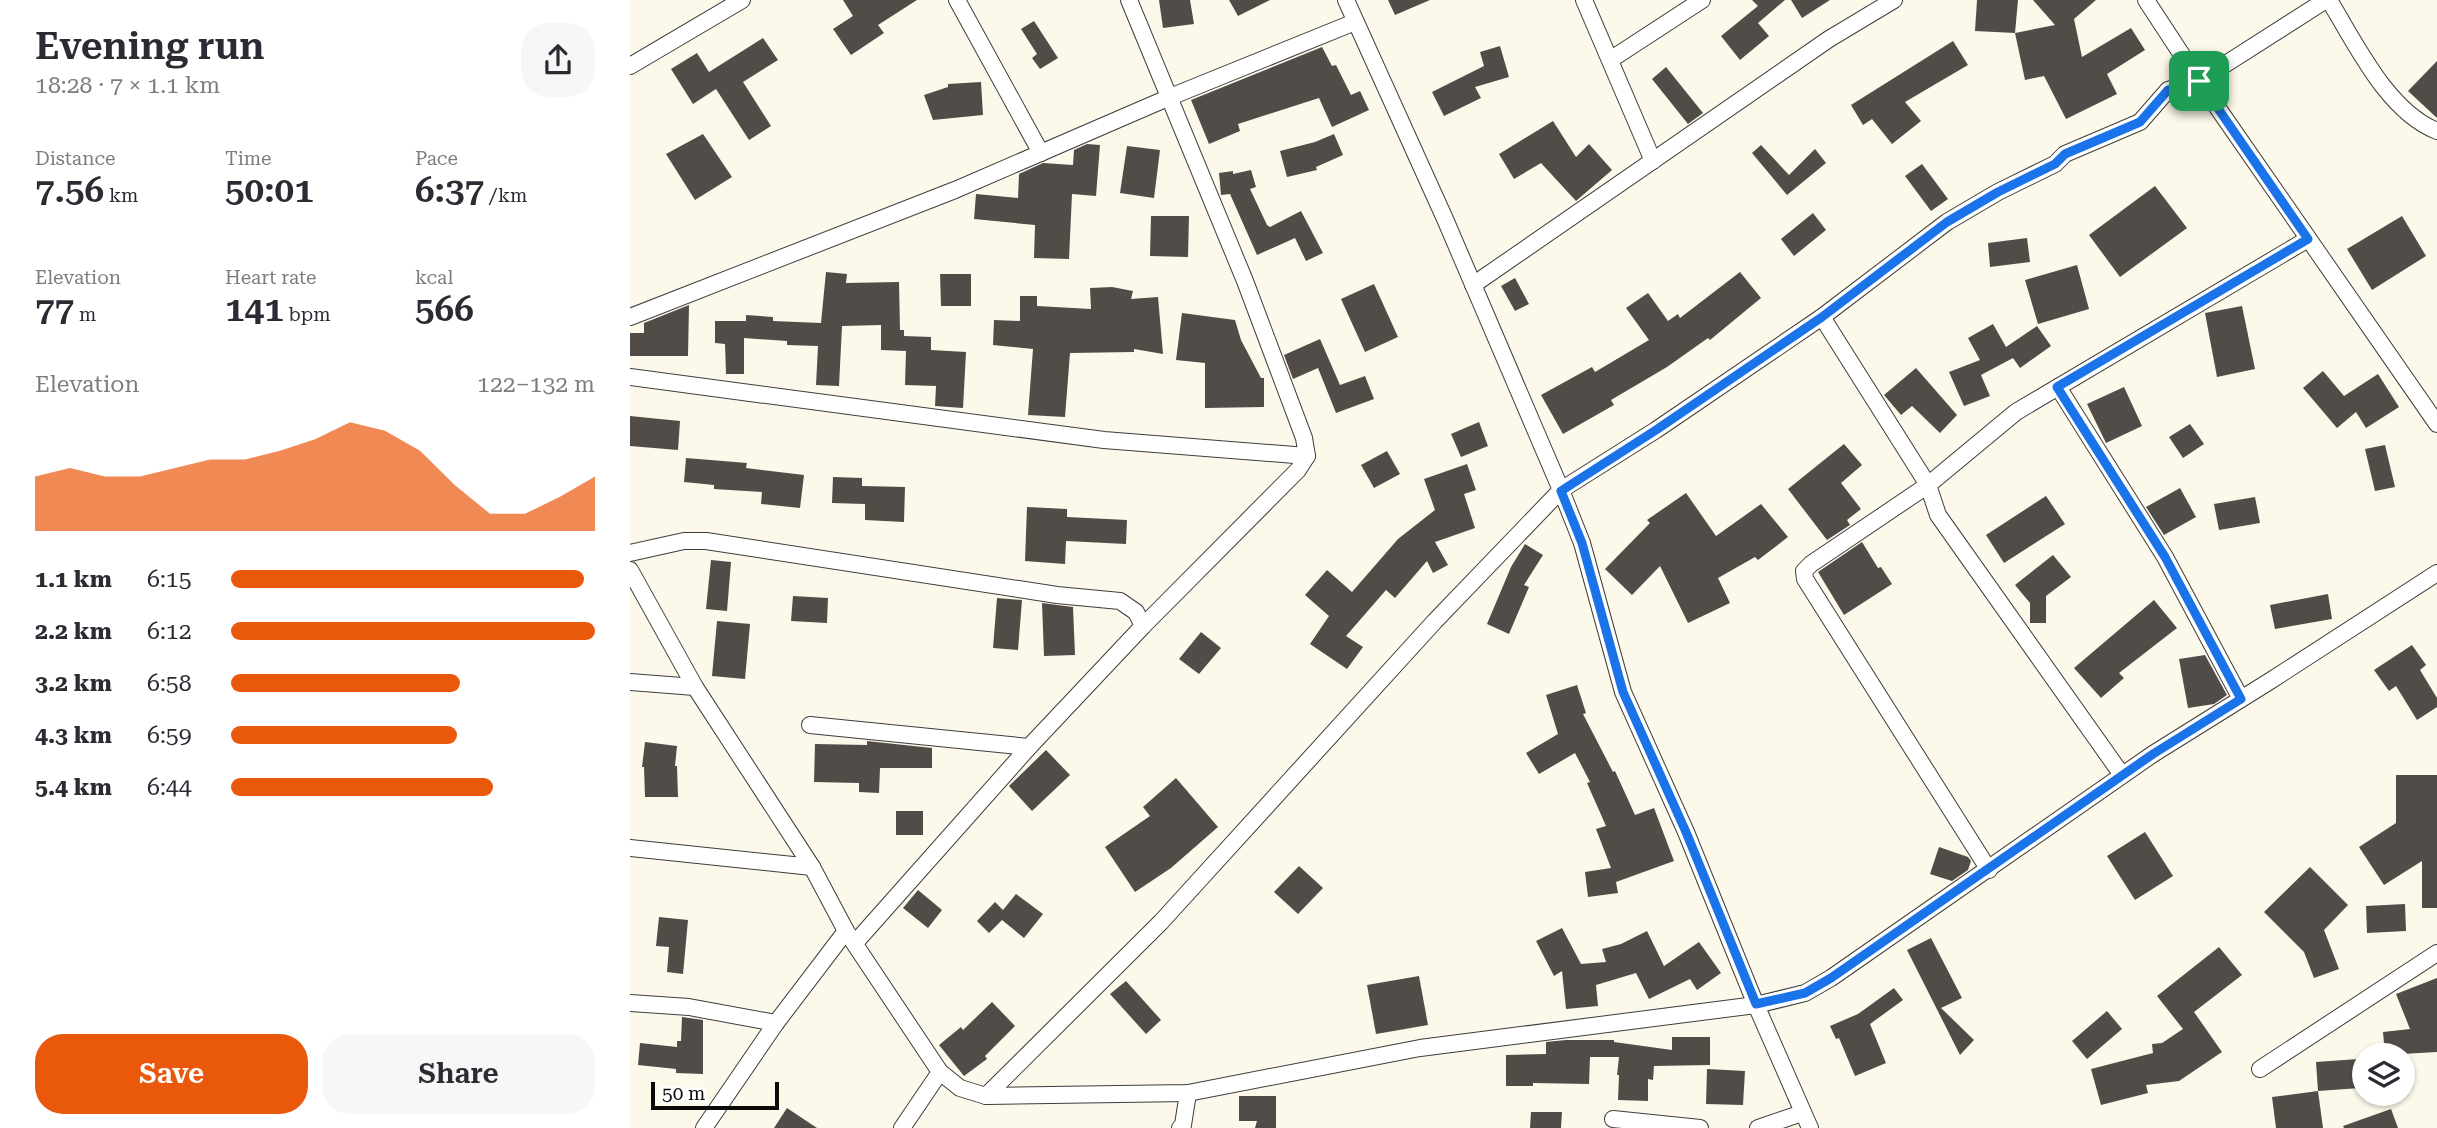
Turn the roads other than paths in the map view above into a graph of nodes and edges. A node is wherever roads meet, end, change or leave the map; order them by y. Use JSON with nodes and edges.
{"nodes":[{"id":1,"x":743,"y":0,"type":"edge"},
{"id":2,"x":957,"y":0,"type":"edge"},
{"id":3,"x":1129,"y":0,"type":"edge"},
{"id":4,"x":1346,"y":0,"type":"edge"},
{"id":5,"x":1584,"y":0,"type":"edge"},
{"id":6,"x":1702,"y":0,"type":"edge"},
{"id":7,"x":1895,"y":0,"type":"edge"},
{"id":8,"x":2146,"y":0,"type":"edge"},
{"id":9,"x":2327,"y":0,"type":"edge"},
{"id":10,"x":1355,"y":22,"type":"junction"},
{"id":11,"x":1610,"y":60,"type":"junction"},
{"id":12,"x":630,"y":66,"type":"edge"},
{"id":13,"x":2199,"y":81,"type":"junction"},
{"id":14,"x":1170,"y":97,"type":"junction"},
{"id":15,"x":2437,"y":131,"type":"edge"},
{"id":16,"x":1041,"y":153,"type":"junction"},
{"id":17,"x":1653,"y":161,"type":"junction"},
{"id":18,"x":2308,"y":239,"type":"junction"},
{"id":19,"x":1473,"y":285,"type":"junction"},
{"id":20,"x":630,"y":317,"type":"edge"},
{"id":21,"x":1822,"y":317,"type":"junction"},
{"id":22,"x":630,"y":377,"type":"edge"},
{"id":23,"x":2057,"y":387,"type":"junction"},
{"id":24,"x":2437,"y":424,"type":"edge"},
{"id":25,"x":1307,"y":456,"type":"junction"},
{"id":26,"x":1928,"y":485,"type":"junction"},
{"id":27,"x":1561,"y":491,"type":"junction"},
{"id":28,"x":630,"y":552,"type":"edge"},
{"id":29,"x":630,"y":570,"type":"edge"},
{"id":30,"x":2437,"y":573,"type":"edge"},
{"id":31,"x":1143,"y":626,"type":"junction"},
{"id":32,"x":630,"y":682,"type":"edge"},
{"id":33,"x":695,"y":687,"type":"junction"},
{"id":34,"x":2241,"y":699,"type":"junction"},
{"id":35,"x":810,"y":725,"type":"dead end"},
{"id":36,"x":1029,"y":747,"type":"junction"},
{"id":37,"x":2122,"y":775,"type":"junction"},
{"id":38,"x":630,"y":848,"type":"edge"},
{"id":39,"x":812,"y":867,"type":"junction"},
{"id":40,"x":1989,"y":870,"type":"junction"},
{"id":41,"x":851,"y":937,"type":"junction"},
{"id":42,"x":2437,"y":953,"type":"edge"},
{"id":43,"x":630,"y":1003,"type":"edge"},
{"id":44,"x":1756,"y":1004,"type":"junction"},
{"id":45,"x":776,"y":1023,"type":"junction"},
{"id":46,"x":2260,"y":1069,"type":"dead end"},
{"id":47,"x":940,"y":1072,"type":"junction"},
{"id":48,"x":1188,"y":1093,"type":"junction"},
{"id":49,"x":986,"y":1096,"type":"junction"},
{"id":50,"x":1613,"y":1119,"type":"dead end"},
{"id":51,"x":1806,"y":1121,"type":"edge"},
{"id":52,"x":704,"y":1128,"type":"edge"},
{"id":53,"x":902,"y":1128,"type":"edge"},
{"id":54,"x":1180,"y":1128,"type":"edge"},
{"id":55,"x":1700,"y":1128,"type":"edge"},
{"id":56,"x":1758,"y":1128,"type":"edge"}],
"edges":[{"from":1,"to":12,"type":"street"},
{"from":2,"to":16,"type":"street"},
{"from":3,"to":14,"type":"street"},
{"from":4,"to":10,"type":"street"},
{"from":5,"to":11,"type":"street"},
{"from":6,"to":11,"type":"street"},
{"from":7,"to":17,"type":"street"},
{"from":8,"to":13,"type":"street"},
{"from":9,"to":13,"type":"street"},
{"from":9,"to":15,"type":"street"},
{"from":10,"to":14,"type":"street"},
{"from":10,"to":19,"type":"street"},
{"from":11,"to":17,"type":"street"},
{"from":13,"to":18,"type":"street"},
{"from":13,"to":21,"type":"street"},
{"from":14,"to":16,"type":"street"},
{"from":14,"to":25,"type":"street"},
{"from":16,"to":20,"type":"street"},
{"from":17,"to":19,"type":"street"},
{"from":18,"to":23,"type":"street"},
{"from":18,"to":24,"type":"street"},
{"from":19,"to":27,"type":"street"},
{"from":21,"to":26,"type":"street"},
{"from":21,"to":27,"type":"street"},
{"from":22,"to":25,"type":"street"},
{"from":23,"to":26,"type":"street"},
{"from":23,"to":34,"type":"street"},
{"from":25,"to":31,"type":"street"},
{"from":26,"to":37,"type":"street"},
{"from":26,"to":40,"type":"street"},
{"from":27,"to":44,"type":"street"},
{"from":27,"to":49,"type":"street"},
{"from":28,"to":31,"type":"street"},
{"from":29,"to":33,"type":"street"},
{"from":30,"to":34,"type":"street"},
{"from":31,"to":36,"type":"street"},
{"from":32,"to":33,"type":"street"},
{"from":33,"to":39,"type":"street"},
{"from":34,"to":37,"type":"street"},
{"from":35,"to":36,"type":"street"},
{"from":36,"to":41,"type":"street"},
{"from":37,"to":40,"type":"street"},
{"from":38,"to":39,"type":"street"},
{"from":39,"to":41,"type":"street"},
{"from":40,"to":44,"type":"street"},
{"from":41,"to":45,"type":"street"},
{"from":41,"to":47,"type":"street"},
{"from":42,"to":46,"type":"street"},
{"from":43,"to":45,"type":"street"},
{"from":44,"to":48,"type":"street"},
{"from":44,"to":51,"type":"street"},
{"from":45,"to":52,"type":"street"},
{"from":47,"to":49,"type":"street"},
{"from":47,"to":53,"type":"street"},
{"from":48,"to":49,"type":"street"},
{"from":48,"to":54,"type":"street"},
{"from":50,"to":55,"type":"street"},
{"from":51,"to":56,"type":"street"}]}
